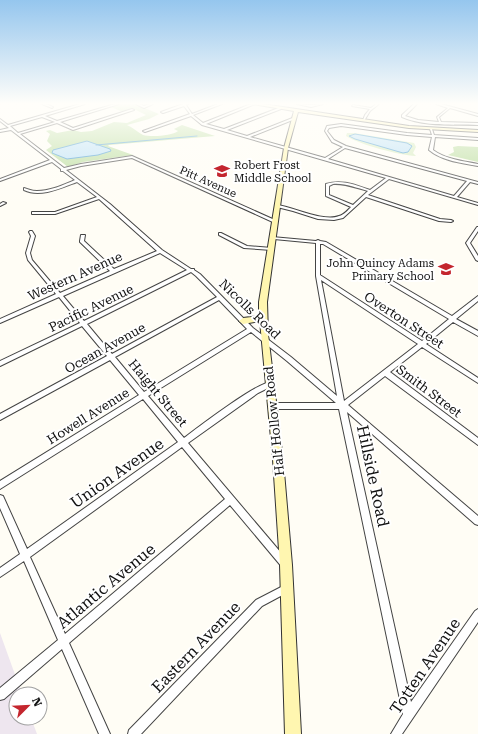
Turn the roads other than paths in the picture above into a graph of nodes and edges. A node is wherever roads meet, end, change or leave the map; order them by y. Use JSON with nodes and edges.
{"nodes":[{"id":1,"x":22,"y":138,"type":"edge"},
{"id":2,"x":251,"y":138,"type":"edge"},
{"id":3,"x":289,"y":138,"type":"edge"},
{"id":4,"x":330,"y":138,"type":"edge"},
{"id":5,"x":433,"y":138,"type":"edge"},
{"id":6,"x":461,"y":138,"type":"edge"},
{"id":7,"x":478,"y":139,"type":"edge"},
{"id":8,"x":345,"y":147,"type":"junction"},
{"id":9,"x":286,"y":148,"type":"junction"},
{"id":10,"x":326,"y":159,"type":"junction"},
{"id":11,"x":51,"y":161,"type":"junction"},
{"id":12,"x":478,"y":165,"type":"edge"},
{"id":13,"x":62,"y":170,"type":"junction"},
{"id":14,"x":389,"y":178,"type":"junction"},
{"id":15,"x":0,"y":180,"type":"edge"},
{"id":16,"x":77,"y":181,"type":"junction"},
{"id":17,"x":469,"y":181,"type":"junction"},
{"id":18,"x":478,"y":183,"type":"edge"},
{"id":19,"x":26,"y":189,"type":"dead end"},
{"id":20,"x":371,"y":191,"type":"junction"},
{"id":21,"x":366,"y":196,"type":"junction"},
{"id":22,"x":455,"y":197,"type":"junction"},
{"id":23,"x":99,"y":198,"type":"junction"},
{"id":24,"x":4,"y":203,"type":"dead end"},
{"id":25,"x":478,"y":204,"type":"edge"},
{"id":26,"x":0,"y":205,"type":"edge"},
{"id":27,"x":278,"y":206,"type":"junction"},
{"id":28,"x":353,"y":206,"type":"junction"},
{"id":29,"x":33,"y":213,"type":"dead end"},
{"id":30,"x":451,"y":221,"type":"dead end"},
{"id":31,"x":276,"y":222,"type":"junction"},
{"id":32,"x":478,"y":228,"type":"edge"},
{"id":33,"x":31,"y":232,"type":"dead end"},
{"id":34,"x":220,"y":234,"type":"dead end"},
{"id":35,"x":83,"y":236,"type":"dead end"},
{"id":36,"x":274,"y":238,"type":"junction"},
{"id":37,"x":318,"y":241,"type":"junction"},
{"id":38,"x":272,"y":250,"type":"junction"},
{"id":39,"x":160,"y":251,"type":"junction"},
{"id":40,"x":478,"y":260,"type":"edge"},
{"id":41,"x":192,"y":270,"type":"junction"},
{"id":42,"x":113,"y":271,"type":"junction"},
{"id":43,"x":318,"y":276,"type":"junction"},
{"id":44,"x":60,"y":294,"type":"junction"},
{"id":45,"x":219,"y":298,"type":"junction"},
{"id":46,"x":478,"y":298,"type":"edge"},
{"id":47,"x":263,"y":318,"type":"junction"},
{"id":48,"x":453,"y":319,"type":"junction"},
{"id":49,"x":1,"y":320,"type":"edge"},
{"id":50,"x":243,"y":321,"type":"junction"},
{"id":51,"x":83,"y":324,"type":"junction"},
{"id":52,"x":251,"y":330,"type":"junction"},
{"id":53,"x":478,"y":334,"type":"edge"},
{"id":54,"x":266,"y":342,"type":"junction"},
{"id":55,"x":422,"y":344,"type":"junction"},
{"id":56,"x":111,"y":357,"type":"junction"},
{"id":57,"x":0,"y":364,"type":"edge"},
{"id":58,"x":386,"y":373,"type":"junction"},
{"id":59,"x":478,"y":381,"type":"edge"},
{"id":60,"x":270,"y":384,"type":"junction"},
{"id":61,"x":144,"y":396,"type":"junction"},
{"id":62,"x":273,"y":406,"type":"junction"},
{"id":63,"x":342,"y":406,"type":"junction"},
{"id":64,"x":0,"y":417,"type":"edge"},
{"id":65,"x":478,"y":442,"type":"edge"},
{"id":66,"x":184,"y":443,"type":"junction"},
{"id":67,"x":0,"y":485,"type":"edge"},
{"id":68,"x":0,"y":499,"type":"edge"},
{"id":69,"x":231,"y":499,"type":"junction"},
{"id":70,"x":478,"y":522,"type":"edge"},
{"id":71,"x":25,"y":555,"type":"junction"},
{"id":72,"x":286,"y":565,"type":"junction"},
{"id":73,"x":0,"y":573,"type":"edge"},
{"id":74,"x":287,"y":588,"type":"junction"},
{"id":75,"x":478,"y":614,"type":"edge"},
{"id":76,"x":65,"y":642,"type":"junction"},
{"id":77,"x":0,"y":695,"type":"edge"},
{"id":78,"x":409,"y":715,"type":"junction"},
{"id":79,"x":105,"y":734,"type":"edge"},
{"id":80,"x":133,"y":734,"type":"edge"},
{"id":81,"x":293,"y":734,"type":"edge"},
{"id":82,"x":396,"y":734,"type":"edge"}],
"edges":[{"from":1,"to":11,"type":"street","name":"Nicolls Road"},
{"from":2,"to":9,"type":"street"},
{"from":3,"to":9,"type":"street","name":"Half Hollow Road"},
{"from":4,"to":8,"type":"street"},
{"from":5,"to":12,"type":"street"},
{"from":6,"to":7,"type":"street"},
{"from":8,"to":10,"type":"street"},
{"from":8,"to":17,"type":"street"},
{"from":9,"to":10,"type":"street"},
{"from":9,"to":27,"type":"street","name":"Half Hollow Road"},
{"from":10,"to":14,"type":"street"},
{"from":11,"to":13,"type":"street","name":"Nicolls Road"},
{"from":11,"to":15,"type":"street"},
{"from":13,"to":16,"type":"street","name":"Nicolls Road"},
{"from":13,"to":31,"type":"street","name":"Pitt Avenue"},
{"from":14,"to":20,"type":"street"},
{"from":14,"to":22,"type":"street"},
{"from":16,"to":19,"type":"street"},
{"from":16,"to":23,"type":"street","name":"Nicolls Road"},
{"from":17,"to":18,"type":"street"},
{"from":17,"to":22,"type":"street"},
{"from":20,"to":21,"type":"street"},
{"from":20,"to":28,"type":"street"},
{"from":21,"to":28,"type":"street"},
{"from":21,"to":30,"type":"street"},
{"from":22,"to":25,"type":"street"},
{"from":23,"to":29,"type":"street"},
{"from":23,"to":39,"type":"street","name":"Nicolls Road"},
{"from":24,"to":26,"type":"street"},
{"from":27,"to":28,"type":"street"},
{"from":27,"to":31,"type":"street","name":"Half Hollow Road"},
{"from":31,"to":36,"type":"street","name":"Half Hollow Road"},
{"from":32,"to":40,"type":"street"},
{"from":33,"to":44,"type":"street","name":"Haight Street"},
{"from":34,"to":38,"type":"street"},
{"from":35,"to":42,"type":"street"},
{"from":36,"to":37,"type":"street"},
{"from":36,"to":38,"type":"street","name":"Half Hollow Road"},
{"from":37,"to":43,"type":"street","name":"Hillside Road"},
{"from":37,"to":48,"type":"street"},
{"from":38,"to":47,"type":"street","name":"Half Hollow Road"},
{"from":39,"to":41,"type":"street","name":"Nicolls Road"},
{"from":39,"to":42,"type":"street","name":"Western Avenue"},
{"from":41,"to":45,"type":"street","name":"Nicolls Road"},
{"from":41,"to":51,"type":"street","name":"Pacific Avenue"},
{"from":42,"to":44,"type":"street","name":"Western Avenue"},
{"from":43,"to":55,"type":"street","name":"Overton Street"},
{"from":43,"to":63,"type":"street","name":"Hillside Road"},
{"from":44,"to":49,"type":"street","name":"Western Avenue"},
{"from":44,"to":51,"type":"street","name":"Haight Street"},
{"from":45,"to":50,"type":"street","name":"Nicolls Road"},
{"from":45,"to":56,"type":"street","name":"Ocean Avenue"},
{"from":46,"to":48,"type":"street"},
{"from":47,"to":50,"type":"street"},
{"from":47,"to":54,"type":"street","name":"Half Hollow Road"},
{"from":48,"to":53,"type":"street"},
{"from":48,"to":55,"type":"street"},
{"from":50,"to":52,"type":"street","name":"Nicolls Road"},
{"from":51,"to":56,"type":"street","name":"Haight Street"},
{"from":51,"to":57,"type":"street","name":"Pacific Avenue"},
{"from":52,"to":54,"type":"street","name":"Nicolls Road"},
{"from":52,"to":61,"type":"street","name":"Howell Avenue"},
{"from":54,"to":60,"type":"street","name":"Half Hollow Road"},
{"from":54,"to":63,"type":"street","name":"Nicolls Road"},
{"from":55,"to":58,"type":"street"},
{"from":55,"to":59,"type":"street","name":"Overton Street"},
{"from":56,"to":61,"type":"street","name":"Haight Street"},
{"from":56,"to":64,"type":"street","name":"Ocean Avenue"},
{"from":58,"to":63,"type":"street"},
{"from":58,"to":65,"type":"street","name":"Smith Street"},
{"from":60,"to":62,"type":"street","name":"Half Hollow Road"},
{"from":60,"to":66,"type":"street","name":"Union Avenue"},
{"from":61,"to":66,"type":"street","name":"Haight Street"},
{"from":61,"to":67,"type":"street","name":"Howell Avenue"},
{"from":62,"to":63,"type":"street"},
{"from":62,"to":72,"type":"street","name":"Half Hollow Road"},
{"from":63,"to":70,"type":"street","name":"Nicolls Road"},
{"from":63,"to":78,"type":"street","name":"Hillside Road"},
{"from":66,"to":69,"type":"street","name":"Haight Street"},
{"from":66,"to":71,"type":"street","name":"Union Avenue"},
{"from":68,"to":71,"type":"street"},
{"from":69,"to":72,"type":"street","name":"Haight Street"},
{"from":69,"to":76,"type":"street","name":"Atlantic Avenue"},
{"from":71,"to":73,"type":"street","name":"Union Avenue"},
{"from":71,"to":76,"type":"street"},
{"from":72,"to":74,"type":"street","name":"Half Hollow Road"},
{"from":74,"to":80,"type":"street","name":"Eastern Avenue"},
{"from":74,"to":81,"type":"street","name":"Half Hollow Road"},
{"from":75,"to":78,"type":"street","name":"Totten Avenue"},
{"from":76,"to":77,"type":"street","name":"Atlantic Avenue"},
{"from":76,"to":79,"type":"street"},
{"from":78,"to":82,"type":"street","name":"Totten Avenue"}]}
